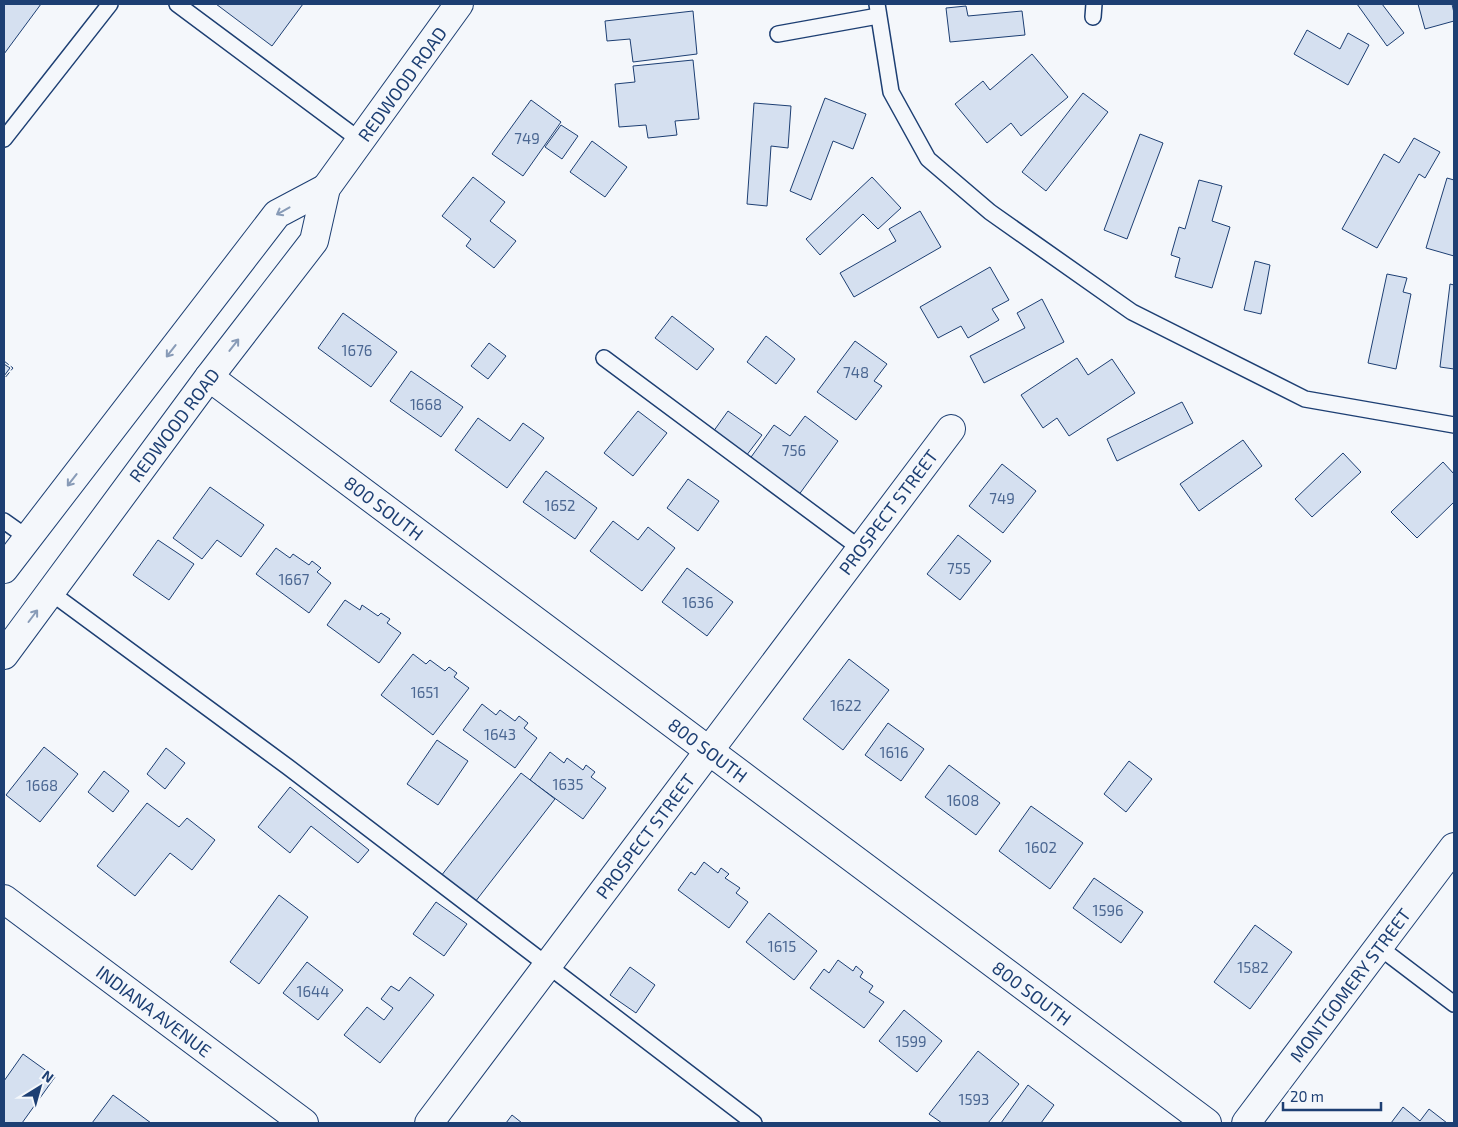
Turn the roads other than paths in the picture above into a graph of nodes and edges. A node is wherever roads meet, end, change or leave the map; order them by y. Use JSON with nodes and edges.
{"nodes":[{"id":1,"x":110,"y":4,"type":"edge"},
{"id":2,"x":177,"y":4,"type":"edge"},
{"id":3,"x":459,"y":4,"type":"edge"},
{"id":4,"x":877,"y":10,"type":"edge"},
{"id":5,"x":778,"y":34,"type":"dead end"},
{"id":6,"x":4,"y":139,"type":"edge"},
{"id":7,"x":361,"y":141,"type":"junction"},
{"id":8,"x":326,"y":188,"type":"junction"},
{"id":9,"x":604,"y":358,"type":"dead end"},
{"id":10,"x":209,"y":377,"type":"junction"},
{"id":11,"x":1454,"y":425,"type":"edge"},
{"id":12,"x":951,"y":429,"type":"dead end"},
{"id":13,"x":4,"y":521,"type":"edge"},
{"id":14,"x":28,"y":538,"type":"junction"},
{"id":15,"x":861,"y":549,"type":"junction"},
{"id":16,"x":4,"y":569,"type":"edge"},
{"id":17,"x":50,"y":592,"type":"junction"},
{"id":18,"x":4,"y":655,"type":"edge"},
{"id":19,"x":709,"y":751,"type":"junction"},
{"id":20,"x":1454,"y":847,"type":"edge"},
{"id":21,"x":4,"y":898,"type":"edge"},
{"id":22,"x":1379,"y":947,"type":"junction"},
{"id":23,"x":548,"y":965,"type":"junction"},
{"id":24,"x":1454,"y":1004,"type":"edge"},
{"id":25,"x":304,"y":1123,"type":"edge"},
{"id":26,"x":429,"y":1123,"type":"edge"},
{"id":27,"x":754,"y":1123,"type":"edge"},
{"id":28,"x":1207,"y":1123,"type":"edge"},
{"id":29,"x":1246,"y":1123,"type":"edge"}],
"edges":[{"from":1,"to":6,"type":"lane"},
{"from":2,"to":7,"type":"lane"},
{"from":3,"to":7,"type":"street","name":"REDWOOD ROAD"},
{"from":4,"to":5,"type":"lane"},
{"from":4,"to":11,"type":"lane"},
{"from":7,"to":8,"type":"street","name":"REDWOOD ROAD"},
{"from":10,"to":8,"type":"street","name":"REDWOOD ROAD","one_way":true},
{"from":8,"to":14,"type":"street","name":"REDWOOD ROAD","one_way":true},
{"from":9,"to":15,"type":"lane"},
{"from":10,"to":17,"type":"street","name":"REDWOOD ROAD"},
{"from":10,"to":19,"type":"street","name":"800 SOUTH"},
{"from":12,"to":15,"type":"street","name":"PROSPECT STREET"},
{"from":13,"to":14,"type":"lane"},
{"from":14,"to":16,"type":"street","name":"REDWOOD ROAD"},
{"from":15,"to":19,"type":"street","name":"PROSPECT STREET"},
{"from":18,"to":17,"type":"street","name":"REDWOOD ROAD","one_way":true},
{"from":17,"to":23,"type":"lane"},
{"from":19,"to":23,"type":"street","name":"PROSPECT STREET"},
{"from":19,"to":28,"type":"street","name":"800 SOUTH"},
{"from":20,"to":22,"type":"street","name":"MONTGOMERY STREET"},
{"from":21,"to":25,"type":"street","name":"INDIANA AVENUE"},
{"from":22,"to":24,"type":"lane"},
{"from":22,"to":29,"type":"street","name":"MONTGOMERY STREET"},
{"from":23,"to":26,"type":"street","name":"PROSPECT STREET"},
{"from":23,"to":27,"type":"lane"}]}
